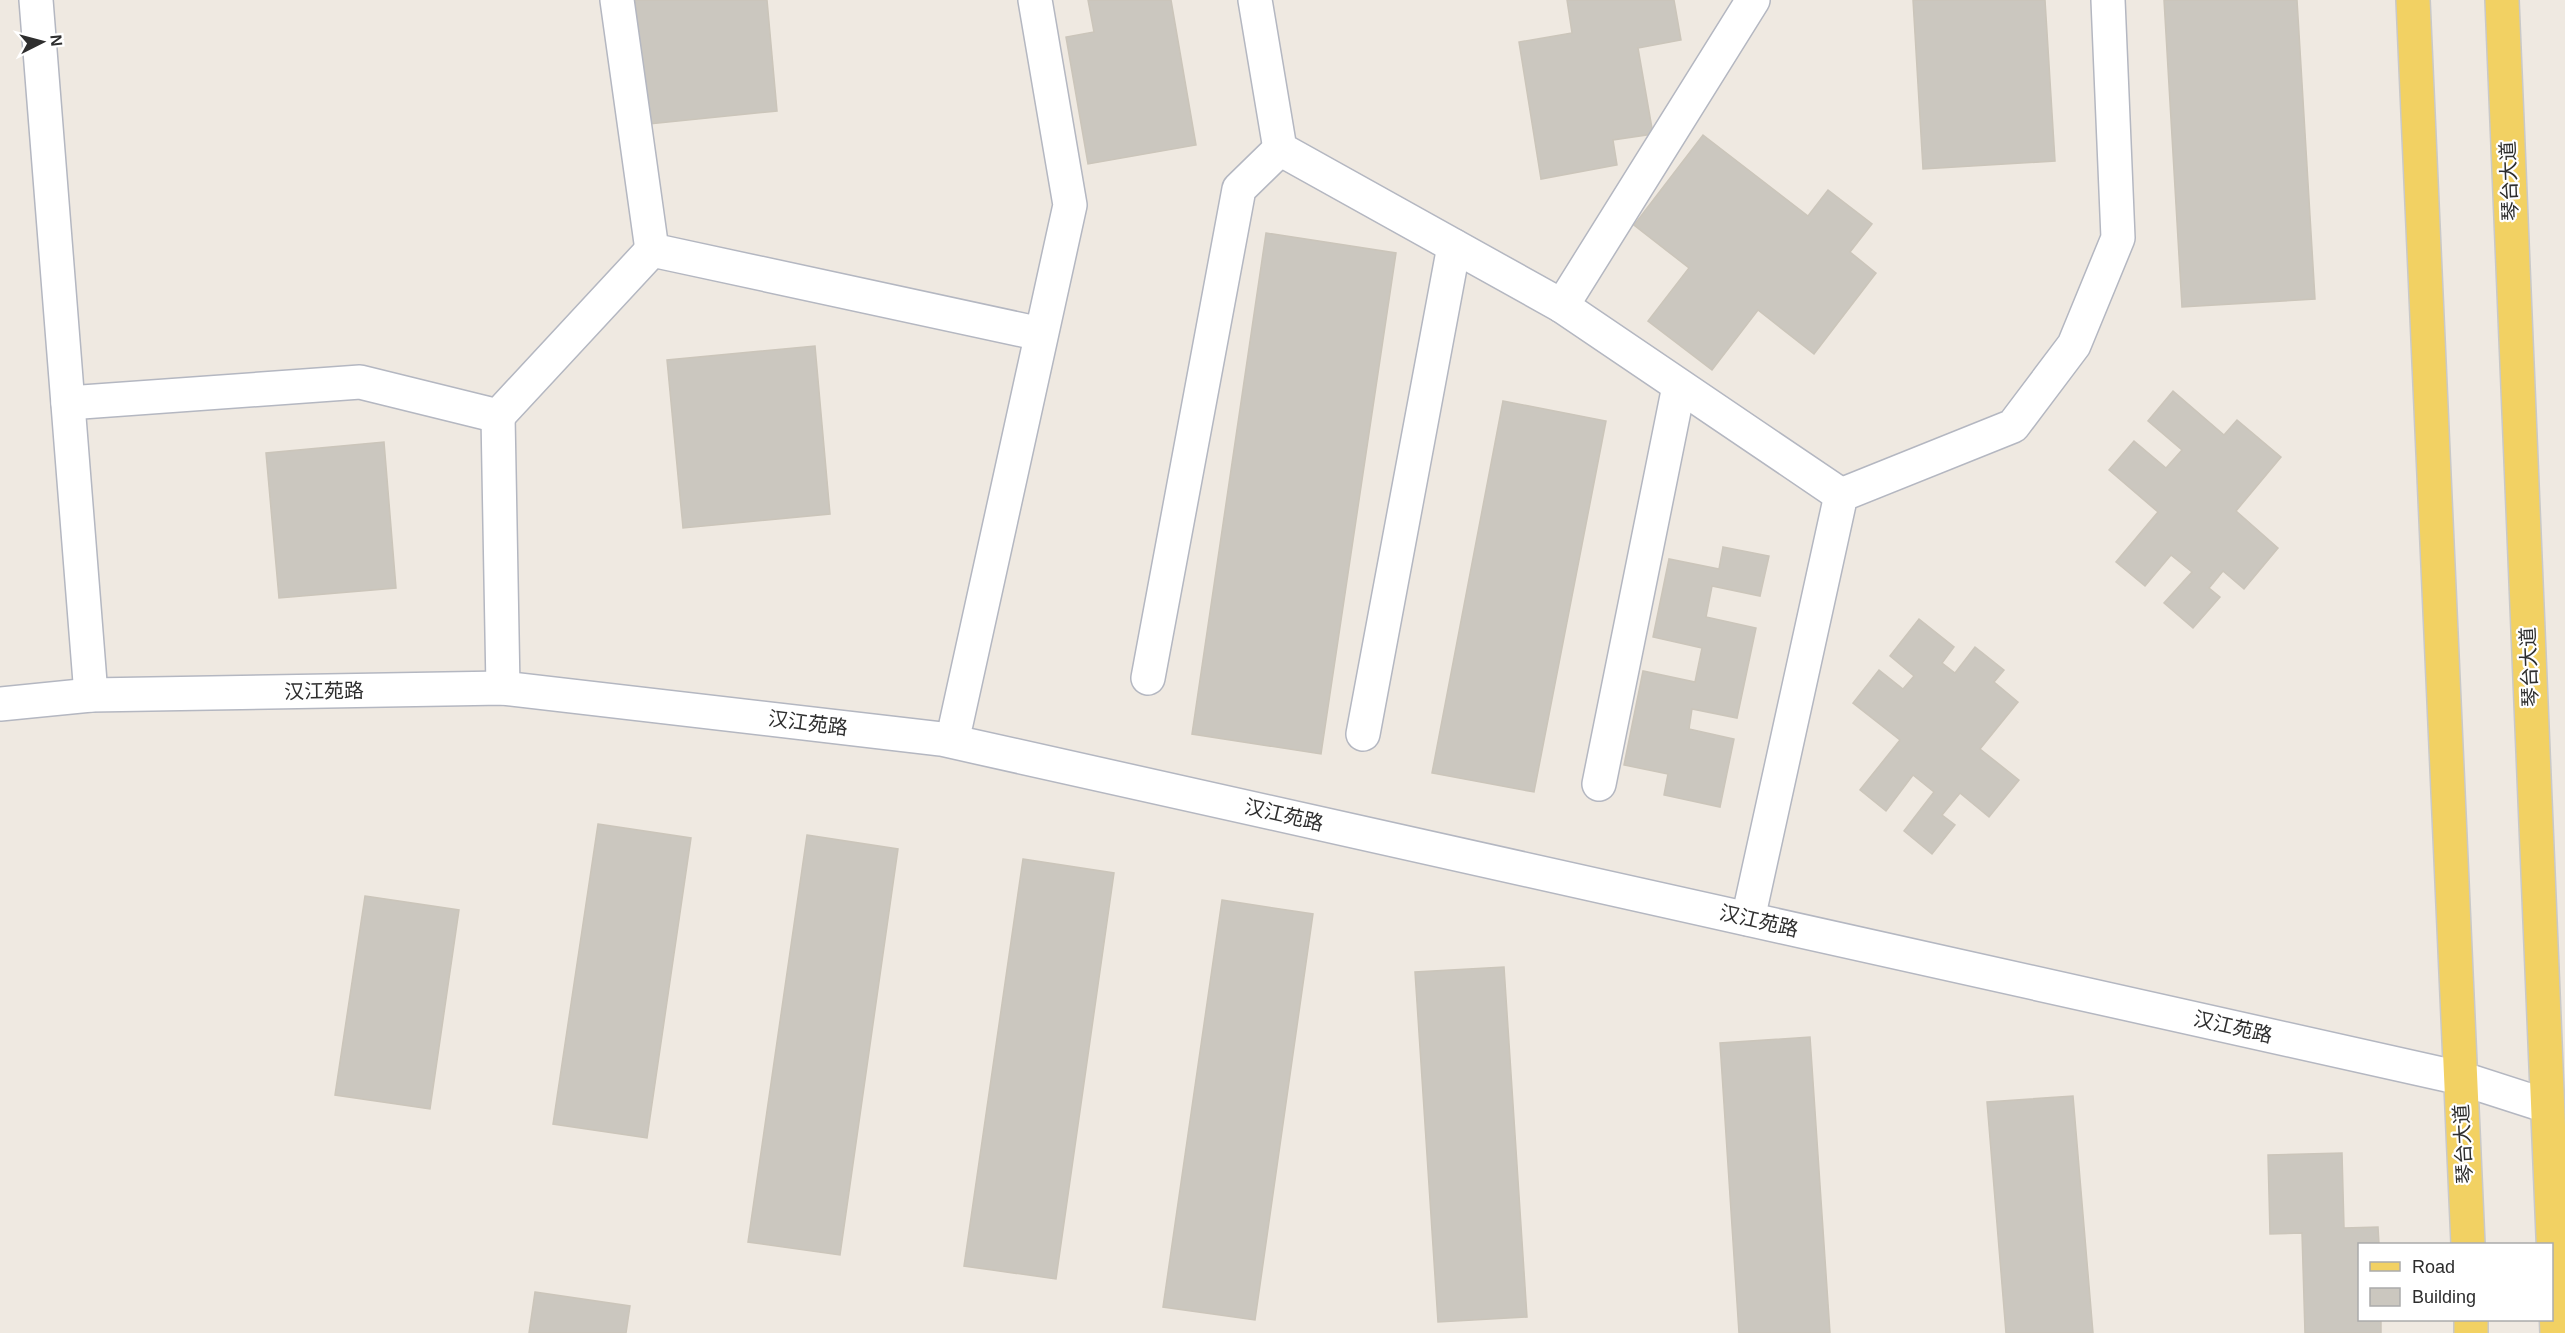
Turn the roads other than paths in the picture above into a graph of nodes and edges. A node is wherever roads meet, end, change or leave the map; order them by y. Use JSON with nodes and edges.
{"nodes":[{"id":1,"x":36,"y":0,"type":"edge"},
{"id":2,"x":617,"y":0,"type":"edge"},
{"id":3,"x":1035,"y":0,"type":"edge"},
{"id":4,"x":1255,"y":0,"type":"edge"},
{"id":5,"x":1754,"y":0,"type":"edge"},
{"id":6,"x":2108,"y":0,"type":"edge"},
{"id":7,"x":2413,"y":0,"type":"edge"},
{"id":8,"x":2502,"y":0,"type":"edge"},
{"id":9,"x":1280,"y":149,"type":"junction"},
{"id":10,"x":1454,"y":246,"type":"junction"},
{"id":11,"x":652,"y":250,"type":"junction"},
{"id":12,"x":1562,"y":306,"type":"junction"},
{"id":13,"x":1041,"y":334,"type":"junction"},
{"id":14,"x":1680,"y":386,"type":"junction"},
{"id":15,"x":68,"y":404,"type":"junction"},
{"id":16,"x":498,"y":416,"type":"junction"},
{"id":17,"x":1841,"y":495,"type":"junction"},
{"id":18,"x":1148,"y":678,"type":"dead end"},
{"id":19,"x":503,"y":687,"type":"junction"},
{"id":20,"x":92,"y":695,"type":"junction"},
{"id":21,"x":0,"y":704,"type":"edge"},
{"id":22,"x":956,"y":724,"type":"dead end"},
{"id":23,"x":1363,"y":734,"type":"dead end"},
{"id":24,"x":1599,"y":784,"type":"dead end"},
{"id":25,"x":1748,"y":919,"type":"junction"},
{"id":26,"x":2460,"y":1078,"type":"junction"},
{"id":27,"x":2547,"y":1106,"type":"junction"},
{"id":28,"x":2468,"y":1243,"type":"edge"},
{"id":29,"x":2558,"y":1333,"type":"edge"}],
"edges":[{"from":1,"to":15,"type":"street"},
{"from":2,"to":11,"type":"street"},
{"from":3,"to":13,"type":"street"},
{"from":4,"to":9,"type":"street"},
{"from":5,"to":12,"type":"street"},
{"from":6,"to":17,"type":"street"},
{"from":7,"to":26,"type":"main road","name":"琴台大道"},
{"from":8,"to":27,"type":"main road","name":"琴台大道"},
{"from":9,"to":10,"type":"street"},
{"from":9,"to":18,"type":"street"},
{"from":10,"to":12,"type":"street"},
{"from":10,"to":23,"type":"street"},
{"from":11,"to":13,"type":"street"},
{"from":11,"to":16,"type":"street"},
{"from":12,"to":14,"type":"street"},
{"from":13,"to":22,"type":"street"},
{"from":14,"to":17,"type":"street"},
{"from":14,"to":24,"type":"street"},
{"from":15,"to":16,"type":"street"},
{"from":15,"to":20,"type":"street"},
{"from":16,"to":19,"type":"street"},
{"from":17,"to":25,"type":"street"},
{"from":19,"to":20,"type":"street","name":"汉江苑路"},
{"from":19,"to":25,"type":"street","name":"汉江苑路"},
{"from":20,"to":21,"type":"street","name":"汉江苑路"},
{"from":25,"to":26,"type":"street","name":"汉江苑路"},
{"from":26,"to":27,"type":"street","name":"汉江苑路"},
{"from":26,"to":28,"type":"main road","name":"琴台大道"},
{"from":27,"to":29,"type":"main road","name":"琴台大道"}]}
